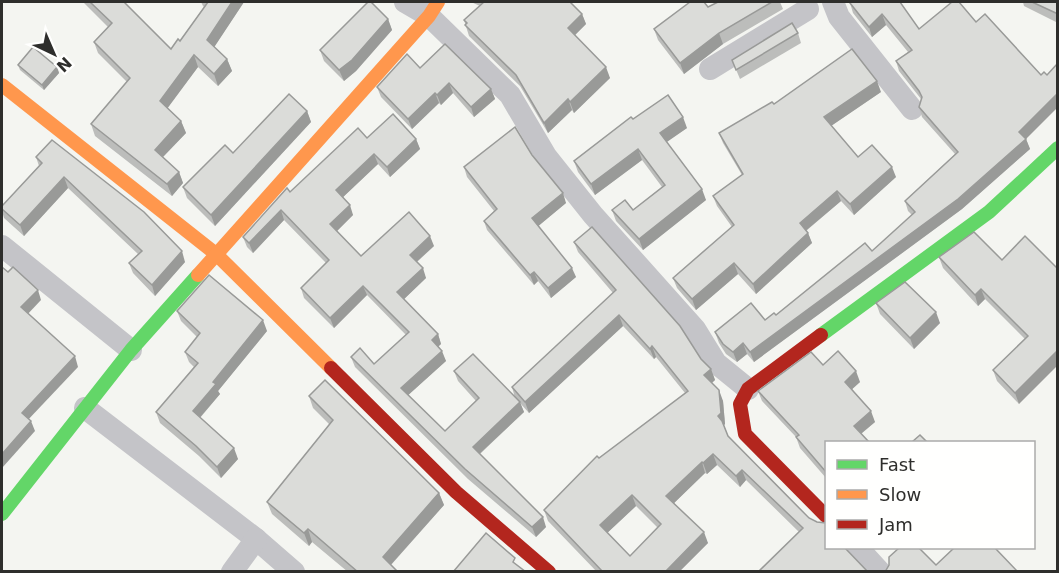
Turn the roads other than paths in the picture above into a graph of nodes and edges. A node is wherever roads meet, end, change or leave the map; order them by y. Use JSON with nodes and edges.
{"nodes":[{"id":1,"x":405,"y":2,"type":"edge"},
{"id":2,"x":832,"y":2,"type":"edge"},
{"id":3,"x":812,"y":4,"type":"edge"},
{"id":4,"x":433,"y":9,"type":"edge"},
{"id":5,"x":710,"y":69,"type":"dead end"},
{"id":6,"x":2,"y":85,"type":"edge"},
{"id":7,"x":912,"y":109,"type":"dead end"},
{"id":8,"x":1058,"y":148,"type":"edge"},
{"id":9,"x":2,"y":246,"type":"edge"},
{"id":10,"x":216,"y":254,"type":"junction"},
{"id":11,"x":131,"y":350,"type":"junction"},
{"id":12,"x":748,"y":389,"type":"junction"},
{"id":13,"x":85,"y":408,"type":"junction"},
{"id":14,"x":2,"y":514,"type":"edge"},
{"id":15,"x":825,"y":515,"type":"edge"},
{"id":16,"x":256,"y":539,"type":"junction"},
{"id":17,"x":859,"y":549,"type":"edge"},
{"id":18,"x":232,"y":572,"type":"edge"},
{"id":19,"x":294,"y":572,"type":"edge"},
{"id":20,"x":549,"y":572,"type":"edge"},
{"id":21,"x":880,"y":572,"type":"edge"}],
"edges":[{"from":1,"to":4,"type":"street"},
{"from":2,"to":7,"type":"street"},
{"from":3,"to":5,"type":"street"},
{"from":4,"to":10,"type":"street"},
{"from":4,"to":12,"type":"street"},
{"from":6,"to":10,"type":"street"},
{"from":8,"to":12,"type":"street"},
{"from":9,"to":11,"type":"street"},
{"from":10,"to":11,"type":"street"},
{"from":10,"to":20,"type":"street"},
{"from":11,"to":13,"type":"street"},
{"from":12,"to":15,"type":"street"},
{"from":13,"to":14,"type":"street"},
{"from":13,"to":16,"type":"street"},
{"from":16,"to":18,"type":"street"},
{"from":16,"to":19,"type":"street"},
{"from":17,"to":21,"type":"street"}]}
